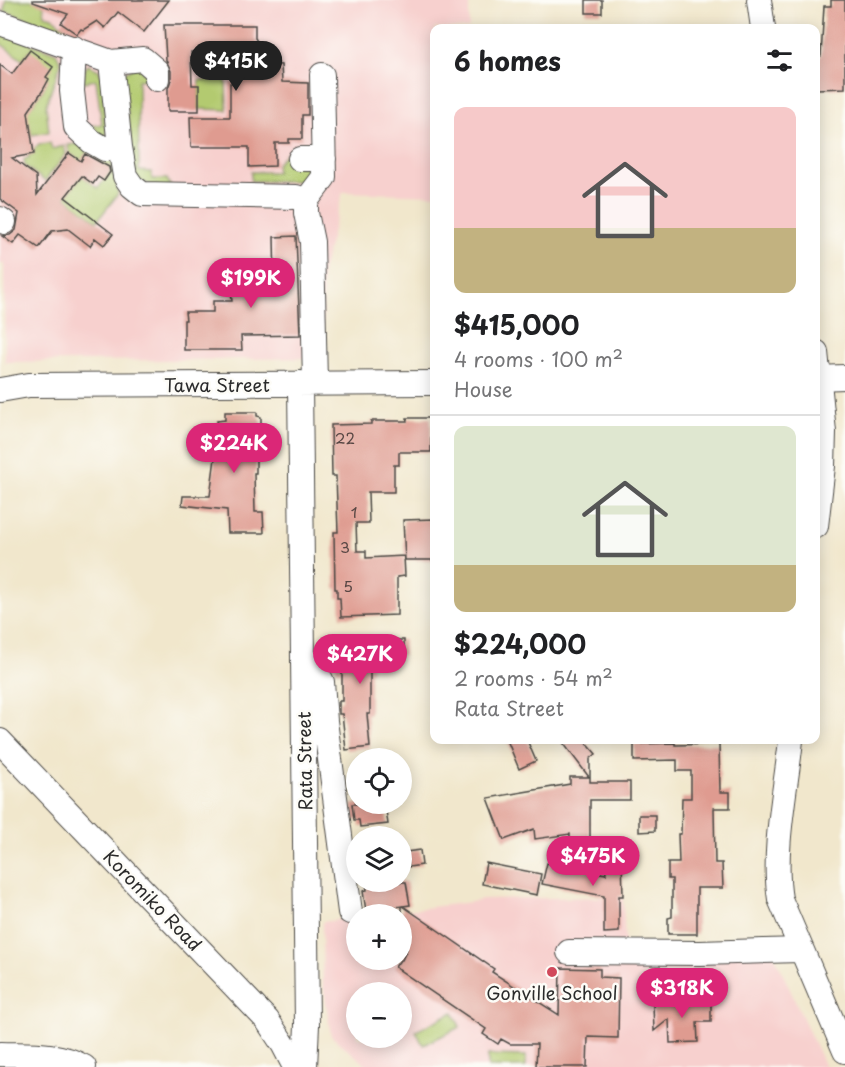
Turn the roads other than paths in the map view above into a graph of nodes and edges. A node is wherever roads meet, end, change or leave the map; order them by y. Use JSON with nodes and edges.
{"nodes":[{"id":1,"x":759,"y":0,"type":"edge"},
{"id":2,"x":0,"y":23,"type":"edge"},
{"id":3,"x":762,"y":24,"type":"edge"},
{"id":4,"x":74,"y":48,"type":"junction"},
{"id":5,"x":111,"y":62,"type":"junction"},
{"id":6,"x":322,"y":75,"type":"dead end"},
{"id":7,"x":157,"y":79,"type":"dead end"},
{"id":8,"x":120,"y":147,"type":"junction"},
{"id":9,"x":306,"y":201,"type":"junction"},
{"id":10,"x":820,"y":378,"type":"edge"},
{"id":11,"x":845,"y":378,"type":"edge"},
{"id":12,"x":307,"y":383,"type":"junction"},
{"id":13,"x":430,"y":383,"type":"edge"},
{"id":14,"x":0,"y":390,"type":"edge"},
{"id":15,"x":820,"y":402,"type":"edge"},
{"id":16,"x":820,"y":488,"type":"edge"},
{"id":17,"x":303,"y":663,"type":"junction"},
{"id":18,"x":0,"y":741,"type":"edge"},
{"id":19,"x":791,"y":744,"type":"edge"},
{"id":20,"x":349,"y":904,"type":"edge"},
{"id":21,"x":800,"y":950,"type":"junction"},
{"id":22,"x":569,"y":952,"type":"dead end"},
{"id":23,"x":845,"y":1051,"type":"edge"},
{"id":24,"x":0,"y":1054,"type":"edge"},
{"id":25,"x":84,"y":1067,"type":"edge"},
{"id":26,"x":295,"y":1067,"type":"edge"},
{"id":27,"x":305,"y":1067,"type":"edge"}],
"edges":[{"from":1,"to":3,"type":"street"},
{"from":2,"to":4,"type":"street"},
{"from":4,"to":5,"type":"street"},
{"from":4,"to":8,"type":"street"},
{"from":5,"to":7,"type":"street"},
{"from":5,"to":8,"type":"street"},
{"from":6,"to":9,"type":"street"},
{"from":8,"to":9,"type":"street"},
{"from":9,"to":12,"type":"street","name":"Rata Street"},
{"from":10,"to":11,"type":"street"},
{"from":12,"to":13,"type":"street","name":"Tawa Street"},
{"from":12,"to":14,"type":"street","name":"Tawa Street"},
{"from":12,"to":17,"type":"street","name":"Rata Street"},
{"from":15,"to":16,"type":"street"},
{"from":17,"to":20,"type":"street"},
{"from":17,"to":27,"type":"street","name":"Rata Street"},
{"from":18,"to":26,"type":"street","name":"Koromiko Road"},
{"from":19,"to":21,"type":"street"},
{"from":21,"to":22,"type":"street"},
{"from":21,"to":23,"type":"street"},
{"from":24,"to":25,"type":"street"}]}
